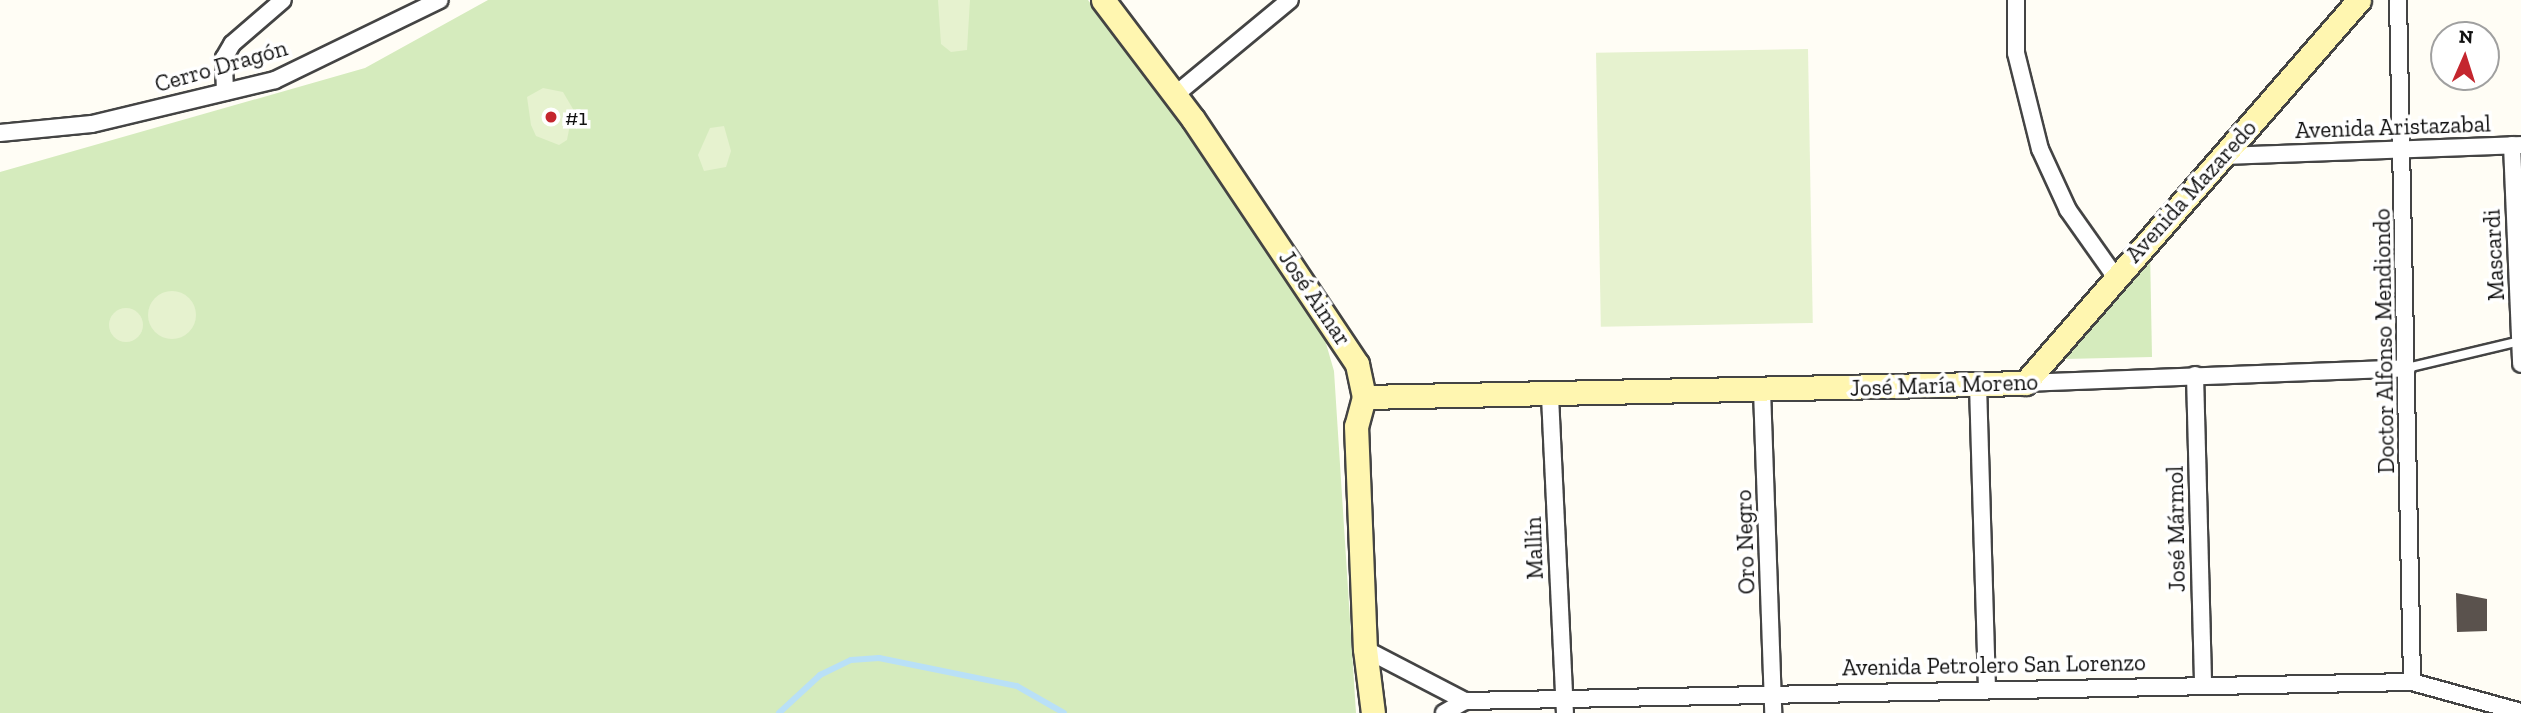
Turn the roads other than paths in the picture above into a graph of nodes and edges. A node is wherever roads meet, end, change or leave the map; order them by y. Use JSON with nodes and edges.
{"nodes":[{"id":1,"x":283,"y":0,"type":"edge"},
{"id":2,"x":440,"y":0,"type":"edge"},
{"id":3,"x":1103,"y":0,"type":"edge"},
{"id":4,"x":1290,"y":0,"type":"edge"},
{"id":5,"x":2016,"y":0,"type":"edge"},
{"id":6,"x":2359,"y":0,"type":"edge"},
{"id":7,"x":2398,"y":0,"type":"edge"},
{"id":8,"x":225,"y":92,"type":"junction"},
{"id":9,"x":1175,"y":95,"type":"junction"},
{"id":10,"x":0,"y":133,"type":"edge"},
{"id":11,"x":2516,"y":145,"type":"edge"},
{"id":12,"x":2403,"y":149,"type":"junction"},
{"id":13,"x":2225,"y":156,"type":"junction"},
{"id":14,"x":2114,"y":275,"type":"junction"},
{"id":15,"x":2521,"y":341,"type":"edge"},
{"id":16,"x":2521,"y":364,"type":"edge"},
{"id":17,"x":2407,"y":368,"type":"junction"},
{"id":18,"x":2195,"y":374,"type":"junction"},
{"id":19,"x":2025,"y":383,"type":"junction"},
{"id":20,"x":1978,"y":385,"type":"junction"},
{"id":21,"x":1762,"y":390,"type":"junction"},
{"id":22,"x":1550,"y":396,"type":"junction"},
{"id":23,"x":1364,"y":397,"type":"junction"},
{"id":24,"x":1365,"y":649,"type":"junction"},
{"id":25,"x":2412,"y":682,"type":"junction"},
{"id":26,"x":2203,"y":683,"type":"junction"},
{"id":27,"x":1987,"y":688,"type":"junction"},
{"id":28,"x":1773,"y":692,"type":"junction"},
{"id":29,"x":1465,"y":701,"type":"junction"},
{"id":30,"x":1564,"y":705,"type":"edge"},
{"id":31,"x":2521,"y":712,"type":"edge"},
{"id":32,"x":1373,"y":713,"type":"edge"},
{"id":33,"x":1444,"y":713,"type":"edge"},
{"id":34,"x":1773,"y":713,"type":"edge"}],
"edges":[{"from":1,"to":8,"type":"street"},
{"from":2,"to":8,"type":"street","name":"Cerro Dragón"},
{"from":3,"to":9,"type":"street","name":"José Aimar"},
{"from":4,"to":9,"type":"street"},
{"from":5,"to":14,"type":"street"},
{"from":6,"to":13,"type":"street","name":"Avenida Mazaredo"},
{"from":7,"to":12,"type":"street","name":"Doctor Alfonso Mendiondo"},
{"from":8,"to":10,"type":"street","name":"Cerro Dragón"},
{"from":9,"to":23,"type":"street","name":"José Aimar"},
{"from":11,"to":12,"type":"street","name":"Avenida Aristazabal"},
{"from":11,"to":15,"type":"street","name":"Mascardi"},
{"from":12,"to":13,"type":"street","name":"Avenida Aristazabal"},
{"from":12,"to":17,"type":"street","name":"Doctor Alfonso Mendiondo"},
{"from":13,"to":14,"type":"street","name":"Avenida Mazaredo"},
{"from":14,"to":19,"type":"street","name":"Avenida Mazaredo"},
{"from":15,"to":16,"type":"street","name":"Mascardi"},
{"from":15,"to":17,"type":"lane","name":"José María Moreno"},
{"from":17,"to":18,"type":"street","name":"José María Moreno"},
{"from":17,"to":25,"type":"street","name":"Doctor Alfonso Mendiondo"},
{"from":18,"to":19,"type":"street","name":"José María Moreno"},
{"from":18,"to":26,"type":"street","name":"José Mármol"},
{"from":19,"to":20,"type":"street","name":"José María Moreno"},
{"from":20,"to":21,"type":"street","name":"José María Moreno"},
{"from":20,"to":27,"type":"street"},
{"from":21,"to":22,"type":"street","name":"José María Moreno"},
{"from":21,"to":28,"type":"street","name":"Oro Negro"},
{"from":22,"to":23,"type":"street","name":"José María Moreno"},
{"from":22,"to":30,"type":"street","name":"Mallín"},
{"from":23,"to":24,"type":"street"},
{"from":24,"to":29,"type":"street","name":"Avenida Petrolero San Lorenzo"},
{"from":24,"to":32,"type":"street"},
{"from":25,"to":26,"type":"street","name":"Avenida Petrolero San Lorenzo"},
{"from":25,"to":31,"type":"street","name":"Avenida Petrolero San Lorenzo"},
{"from":26,"to":27,"type":"street","name":"Avenida Petrolero San Lorenzo"},
{"from":27,"to":28,"type":"street","name":"Avenida Petrolero San Lorenzo"},
{"from":28,"to":30,"type":"street","name":"Avenida Petrolero San Lorenzo"},
{"from":28,"to":34,"type":"street","name":"Oro Negro"},
{"from":29,"to":30,"type":"street","name":"Avenida Petrolero San Lorenzo"},
{"from":29,"to":33,"type":"street","name":"Avenida Petrolero San Lorenzo"}]}
